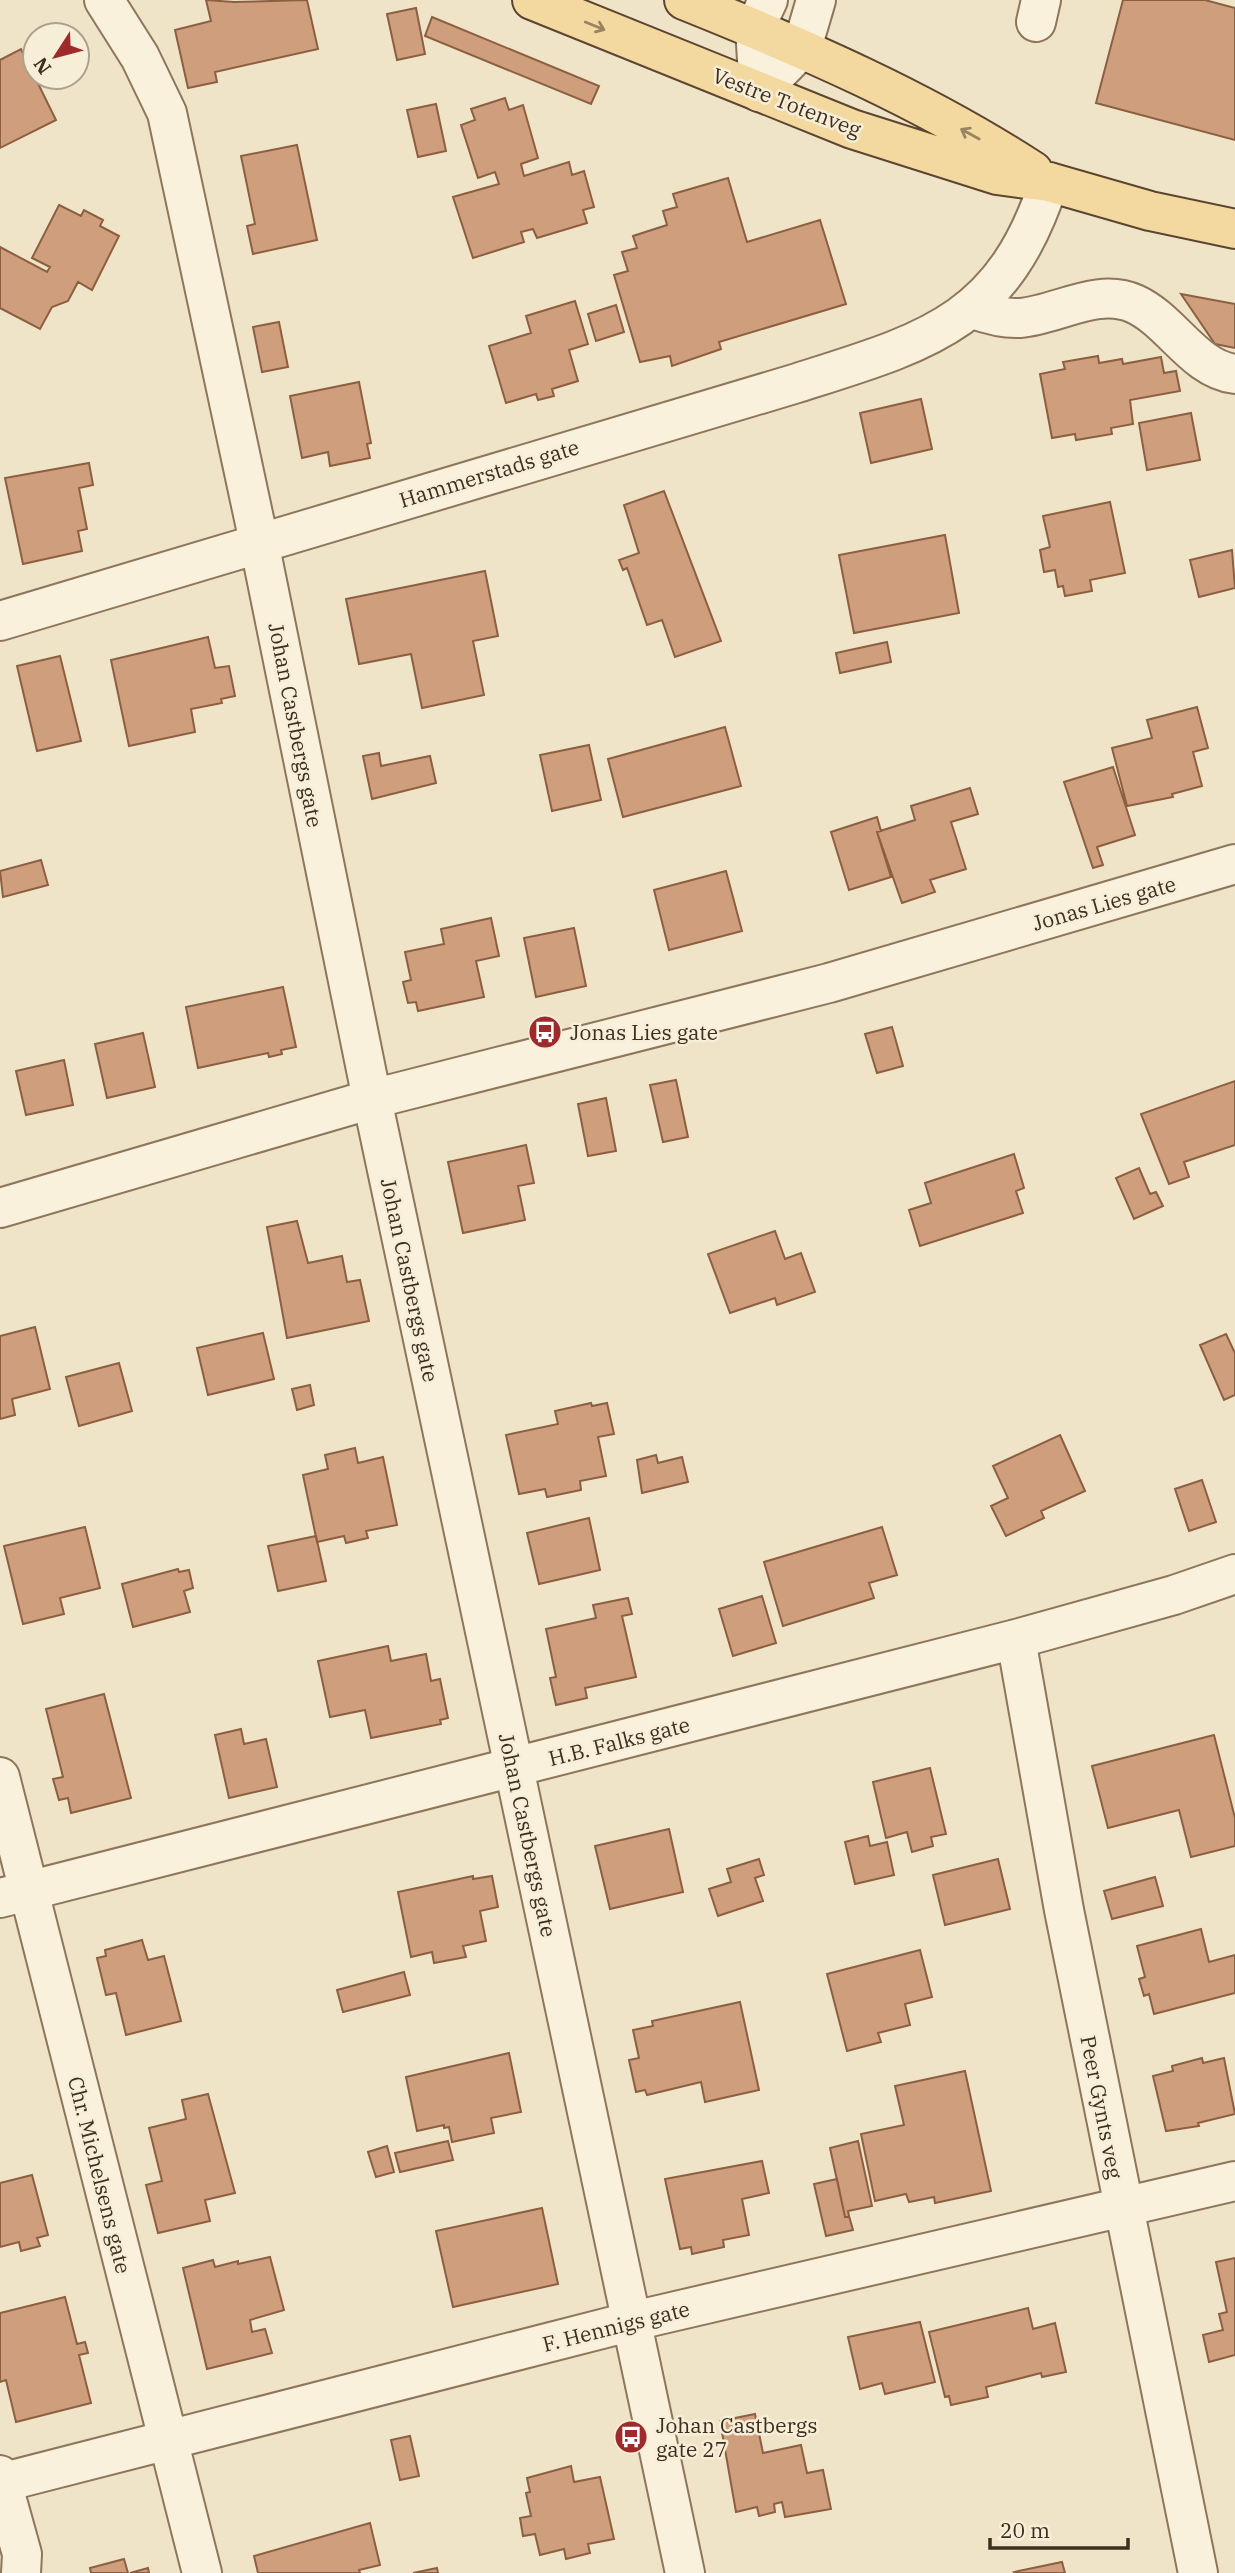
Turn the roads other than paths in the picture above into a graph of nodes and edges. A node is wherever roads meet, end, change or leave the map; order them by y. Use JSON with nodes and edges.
{"nodes":[{"id":1,"x":104,"y":0,"type":"edge"},
{"id":2,"x":531,"y":0,"type":"edge"},
{"id":3,"x":684,"y":0,"type":"edge"},
{"id":4,"x":816,"y":0,"type":"edge"},
{"id":5,"x":762,"y":14,"type":"edge"},
{"id":6,"x":802,"y":48,"type":"junction"},
{"id":7,"x":759,"y":92,"type":"junction"},
{"id":8,"x":1049,"y":182,"type":"junction"},
{"id":9,"x":1235,"y":229,"type":"edge"},
{"id":10,"x":972,"y":309,"type":"junction"},
{"id":11,"x":1235,"y":374,"type":"edge"},
{"id":12,"x":258,"y":542,"type":"junction"},
{"id":13,"x":0,"y":621,"type":"edge"},
{"id":14,"x":1235,"y":864,"type":"edge"},
{"id":15,"x":372,"y":1099,"type":"junction"},
{"id":16,"x":0,"y":1208,"type":"edge"},
{"id":17,"x":1235,"y":1574,"type":"edge"},
{"id":18,"x":1016,"y":1639,"type":"junction"},
{"id":19,"x":513,"y":1768,"type":"junction"},
{"id":20,"x":0,"y":1777,"type":"edge"},
{"id":21,"x":14,"y":1894,"type":"edge"},
{"id":22,"x":1235,"y":2181,"type":"edge"},
{"id":23,"x":1122,"y":2208,"type":"junction"},
{"id":24,"x":633,"y":2321,"type":"junction"},
{"id":25,"x":167,"y":2440,"type":"junction"},
{"id":26,"x":1,"y":2480,"type":"edge"},
{"id":27,"x":21,"y":2573,"type":"edge"},
{"id":28,"x":202,"y":2573,"type":"edge"},
{"id":29,"x":685,"y":2573,"type":"edge"},
{"id":30,"x":1198,"y":2573,"type":"edge"}],
"edges":[{"from":1,"to":12,"type":"street","name":"Johan Castbergs gate"},
{"from":2,"to":7,"type":"main road","name":"Vestre Totenveg","one_way":true},
{"from":3,"to":5,"type":"main road","name":"Vestre Totenveg"},
{"from":4,"to":6,"type":"street"},
{"from":5,"to":6,"type":"main road","name":"Vestre Totenveg"},
{"from":5,"to":7,"type":"street"},
{"from":6,"to":7,"type":"street"},
{"from":8,"to":6,"type":"main road","name":"Vestre Totenveg","one_way":true},
{"from":7,"to":8,"type":"main road","name":"Vestre Totenveg"},
{"from":8,"to":9,"type":"main road","name":"Vestre Totenveg"},
{"from":8,"to":10,"type":"street","name":"Hammerstads gate"},
{"from":10,"to":11,"type":"street"},
{"from":10,"to":12,"type":"street","name":"Hammerstads gate"},
{"from":12,"to":13,"type":"street","name":"Hammerstads gate"},
{"from":12,"to":15,"type":"street","name":"Johan Castbergs gate"},
{"from":14,"to":15,"type":"street","name":"Jonas Lies gate"},
{"from":15,"to":16,"type":"street","name":"Jonas Lies gate"},
{"from":15,"to":19,"type":"street","name":"Johan Castbergs gate"},
{"from":17,"to":18,"type":"street","name":"H.B. Falks gate"},
{"from":18,"to":19,"type":"street","name":"H.B. Falks gate"},
{"from":18,"to":23,"type":"street","name":"Peer Gynts veg"},
{"from":19,"to":21,"type":"street","name":"H.B. Falks gate"},
{"from":19,"to":24,"type":"street","name":"Johan Castbergs gate"},
{"from":20,"to":21,"type":"street","name":"Chr. Michelsens gate"},
{"from":21,"to":25,"type":"street","name":"Chr. Michelsens gate"},
{"from":22,"to":23,"type":"street","name":"F. Hennigs gate"},
{"from":23,"to":24,"type":"street","name":"F. Hennigs gate"},
{"from":23,"to":30,"type":"street","name":"Peer Gynts veg"},
{"from":24,"to":25,"type":"street","name":"F. Hennigs gate"},
{"from":24,"to":29,"type":"street","name":"Johan Castbergs gate"},
{"from":25,"to":26,"type":"street","name":"F. Hennigs gate"},
{"from":25,"to":28,"type":"street","name":"Chr. Michelsens gate"},
{"from":26,"to":27,"type":"street"}]}
